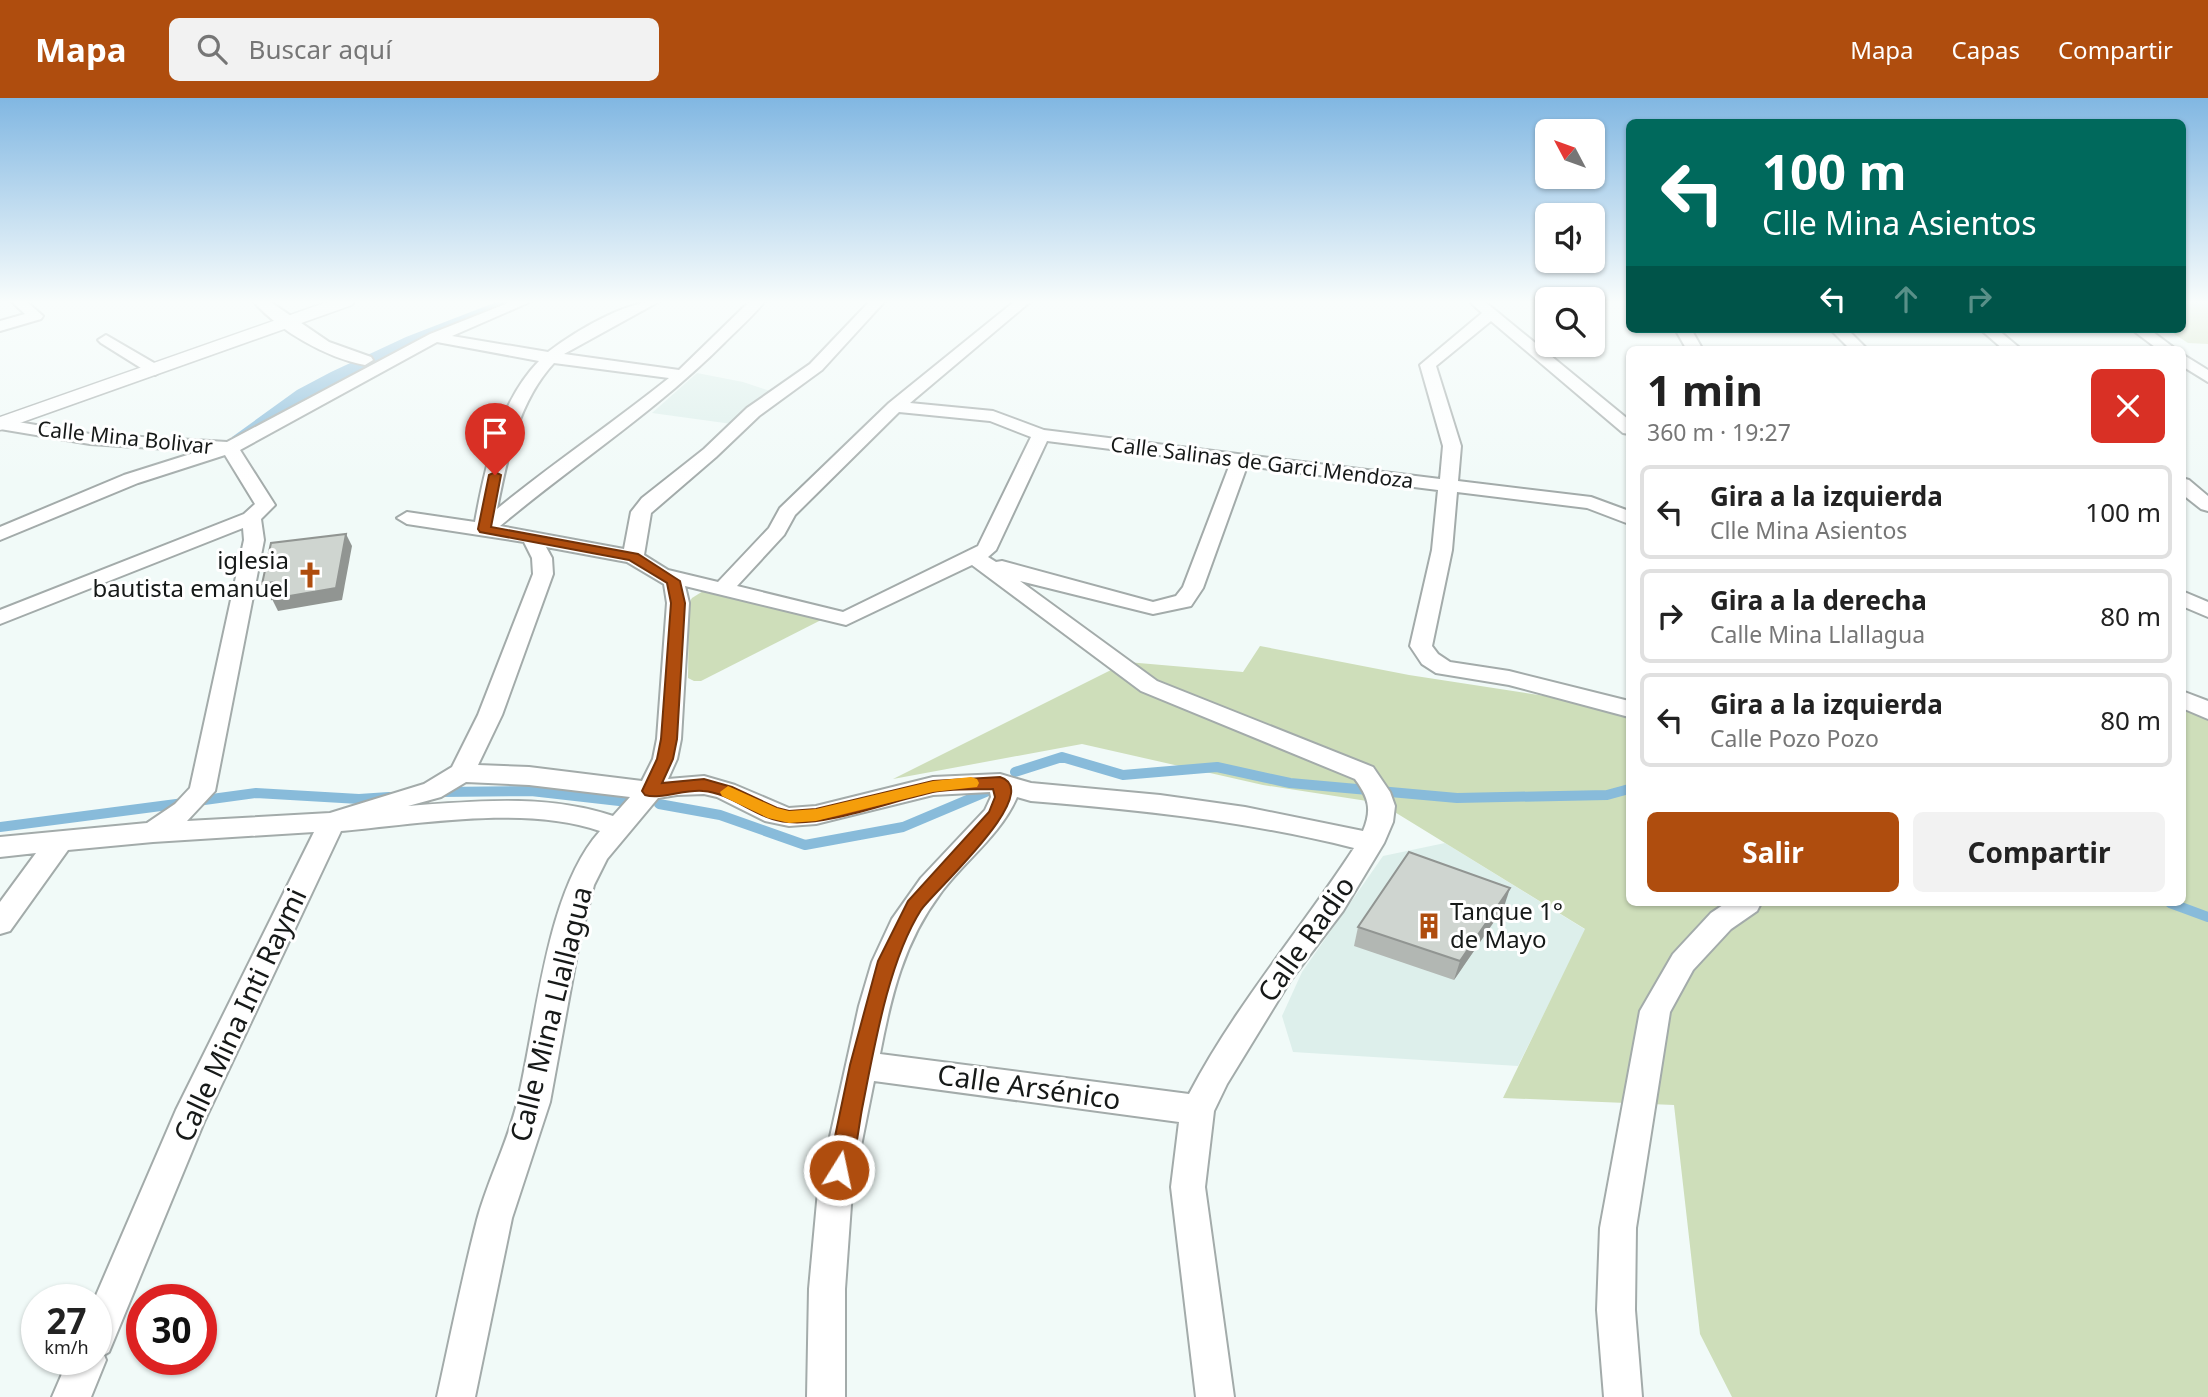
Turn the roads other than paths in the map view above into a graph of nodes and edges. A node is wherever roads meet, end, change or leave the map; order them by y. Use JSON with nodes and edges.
{"nodes":[{"id":1,"x":141,"y":362,"type":"edge"},
{"id":2,"x":179,"y":362,"type":"edge"},
{"id":3,"x":362,"y":362,"type":"edge"},
{"id":4,"x":390,"y":362,"type":"edge"},
{"id":5,"x":547,"y":362,"type":"edge"},
{"id":6,"x":585,"y":362,"type":"edge"},
{"id":7,"x":697,"y":362,"type":"edge"},
{"id":8,"x":821,"y":362,"type":"edge"},
{"id":9,"x":950,"y":362,"type":"edge"},
{"id":10,"x":1432,"y":362,"type":"edge"},
{"id":11,"x":1549,"y":362,"type":"edge"},
{"id":12,"x":2186,"y":362,"type":"edge"},
{"id":13,"x":155,"y":370,"type":"junction"},
{"id":14,"x":683,"y":375,"type":"junction"},
{"id":15,"x":2208,"y":377,"type":"edge"},
{"id":16,"x":895,"y":407,"type":"junction"},
{"id":17,"x":0,"y":424,"type":"edge"},
{"id":18,"x":1626,"y":426,"type":"edge"},
{"id":19,"x":1041,"y":435,"type":"junction"},
{"id":20,"x":206,"y":446,"type":"junction"},
{"id":21,"x":230,"y":449,"type":"junction"},
{"id":22,"x":1240,"y":461,"type":"junction"},
{"id":23,"x":1448,"y":485,"type":"junction"},
{"id":24,"x":2186,"y":487,"type":"edge"},
{"id":25,"x":2208,"y":505,"type":"edge"},
{"id":26,"x":1626,"y":516,"type":"edge"},
{"id":27,"x":251,"y":518,"type":"junction"},
{"id":28,"x":407,"y":518,"type":"dead end"},
{"id":29,"x":0,"y":526,"type":"edge"},
{"id":30,"x":484,"y":529,"type":"junction"},
{"id":31,"x":0,"y":534,"type":"edge"},
{"id":32,"x":532,"y":539,"type":"junction"},
{"id":33,"x":633,"y":557,"type":"junction"},
{"id":34,"x":975,"y":557,"type":"junction"},
{"id":35,"x":661,"y":574,"type":"junction"},
{"id":36,"x":723,"y":589,"type":"junction"},
{"id":37,"x":2186,"y":599,"type":"edge"},
{"id":38,"x":2208,"y":611,"type":"edge"},
{"id":39,"x":6,"y":615,"type":"edge"},
{"id":40,"x":0,"y":639,"type":"edge"},
{"id":41,"x":2186,"y":700,"type":"edge"},
{"id":42,"x":1626,"y":708,"type":"edge"},
{"id":43,"x":2208,"y":711,"type":"edge"},
{"id":44,"x":462,"y":774,"type":"junction"},
{"id":45,"x":1000,"y":783,"type":"junction"},
{"id":46,"x":650,"y":791,"type":"junction"},
{"id":47,"x":332,"y":822,"type":"junction"},
{"id":48,"x":617,"y":827,"type":"junction"},
{"id":49,"x":153,"y":832,"type":"junction"},
{"id":50,"x":60,"y":841,"type":"junction"},
{"id":51,"x":1371,"y":843,"type":"junction"},
{"id":52,"x":0,"y":847,"type":"edge"},
{"id":53,"x":1742,"y":906,"type":"edge"},
{"id":54,"x":0,"y":923,"type":"edge"},
{"id":55,"x":860,"y":1065,"type":"junction"},
{"id":56,"x":1198,"y":1110,"type":"junction"},
{"id":57,"x":112,"y":1301,"type":"edge"},
{"id":58,"x":81,"y":1375,"type":"edge"},
{"id":59,"x":71,"y":1397,"type":"edge"},
{"id":60,"x":456,"y":1397,"type":"edge"},
{"id":61,"x":826,"y":1397,"type":"edge"},
{"id":62,"x":1215,"y":1397,"type":"edge"},
{"id":63,"x":1623,"y":1397,"type":"edge"}],
"edges":[{"from":1,"to":13,"type":"street"},
{"from":2,"to":13,"type":"street"},
{"from":3,"to":20,"type":"street"},
{"from":4,"to":21,"type":"street"},
{"from":5,"to":30,"type":"street"},
{"from":6,"to":14,"type":"street"},
{"from":7,"to":14,"type":"street"},
{"from":8,"to":33,"type":"street"},
{"from":9,"to":16,"type":"street"},
{"from":10,"to":23,"type":"street"},
{"from":11,"to":18,"type":"street"},
{"from":12,"to":15,"type":"street"},
{"from":13,"to":17,"type":"street"},
{"from":14,"to":30,"type":"street"},
{"from":16,"to":19,"type":"street","name":"Calle Salinas de Garci Mendoza"},
{"from":16,"to":36,"type":"street"},
{"from":17,"to":20,"type":"street","name":"Calle Mina Bolivar"},
{"from":19,"to":22,"type":"street","name":"Calle Salinas de Garci Mendoza"},
{"from":19,"to":34,"type":"street"},
{"from":20,"to":21,"type":"street","name":"Calle Mina Bolivar"},
{"from":20,"to":29,"type":"street"},
{"from":21,"to":27,"type":"street","name":"Calle Mina Bolivar"},
{"from":21,"to":31,"type":"street"},
{"from":22,"to":23,"type":"street","name":"Calle Salinas de Garci Mendoza"},
{"from":22,"to":34,"type":"street"},
{"from":23,"to":26,"type":"street","name":"Calle Salinas de Garci Mendoza"},
{"from":23,"to":42,"type":"street"},
{"from":24,"to":25,"type":"street"},
{"from":27,"to":39,"type":"street"},
{"from":27,"to":49,"type":"street"},
{"from":28,"to":30,"type":"street"},
{"from":30,"to":32,"type":"street"},
{"from":32,"to":33,"type":"street"},
{"from":32,"to":44,"type":"street"},
{"from":33,"to":35,"type":"street"},
{"from":34,"to":36,"type":"street"},
{"from":34,"to":51,"type":"street"},
{"from":35,"to":36,"type":"street"},
{"from":35,"to":46,"type":"street","name":"Calle Mina Llallagua"},
{"from":37,"to":38,"type":"street"},
{"from":39,"to":40,"type":"street"},
{"from":41,"to":43,"type":"street"},
{"from":44,"to":46,"type":"street","name":"Calle Radio"},
{"from":44,"to":47,"type":"street"},
{"from":45,"to":46,"type":"street","name":"Calle Radio"},
{"from":45,"to":51,"type":"street","name":"Calle Radio"},
{"from":45,"to":55,"type":"street"},
{"from":46,"to":48,"type":"street","name":"Calle Mina Llallagua"},
{"from":47,"to":48,"type":"street"},
{"from":47,"to":49,"type":"street"},
{"from":47,"to":57,"type":"street","name":"Calle Mina Inti Raymi"},
{"from":48,"to":60,"type":"street","name":"Calle Mina Llallagua"},
{"from":49,"to":50,"type":"street"},
{"from":50,"to":52,"type":"street"},
{"from":50,"to":54,"type":"street"},
{"from":51,"to":56,"type":"street","name":"Calle Radio"},
{"from":53,"to":63,"type":"street"},
{"from":55,"to":56,"type":"street","name":"Calle Arsénico"},
{"from":55,"to":61,"type":"street"},
{"from":56,"to":62,"type":"street","name":"Calle Radio"},
{"from":58,"to":59,"type":"street"}]}
